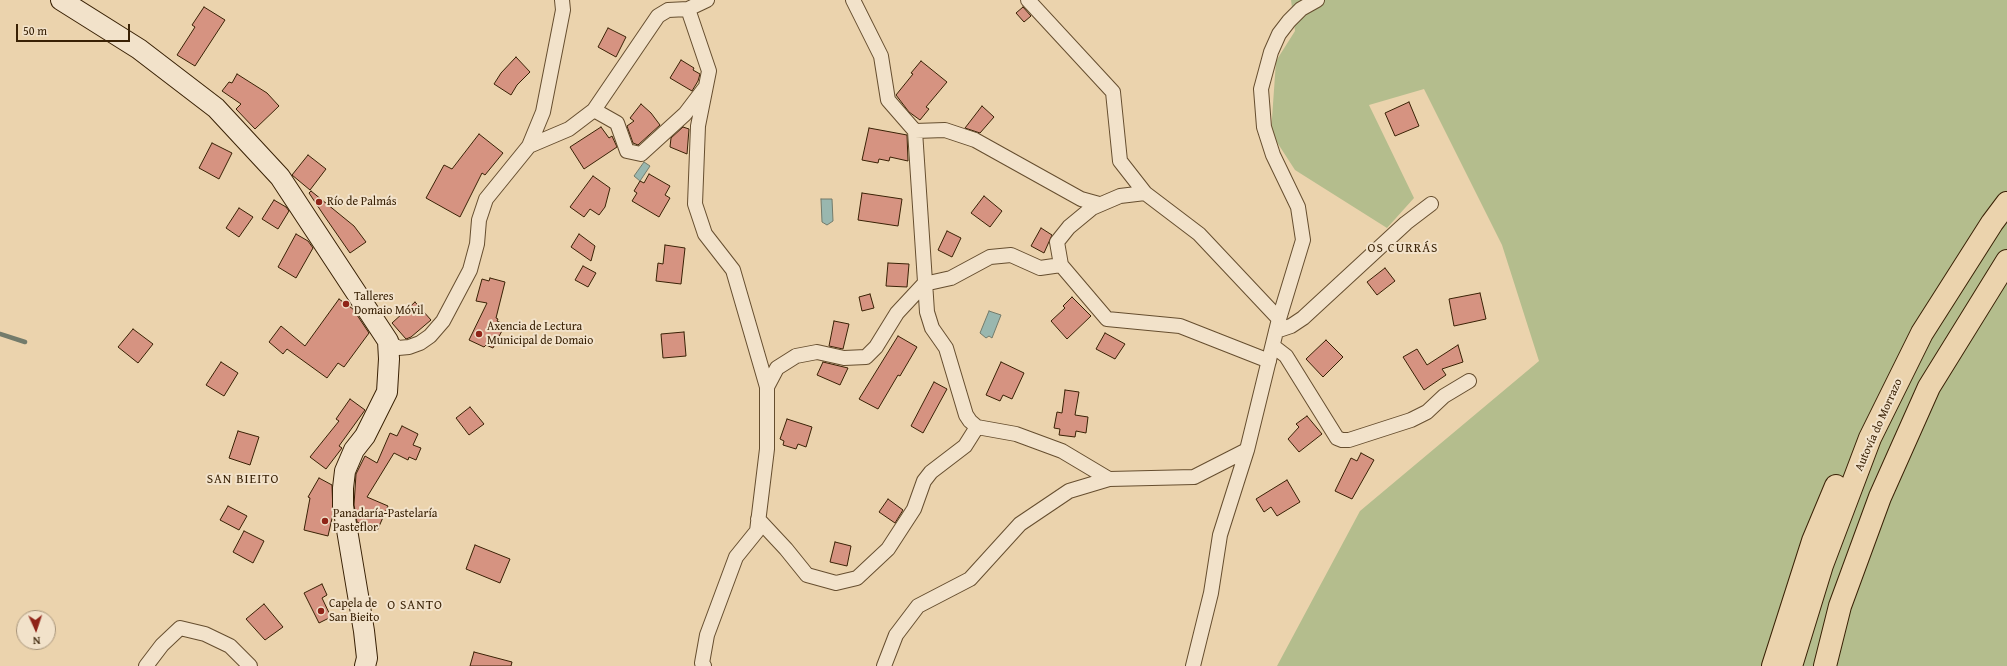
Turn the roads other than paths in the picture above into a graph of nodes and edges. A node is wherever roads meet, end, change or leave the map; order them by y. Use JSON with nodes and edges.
{"nodes":[{"id":1,"x":61,"y":0,"type":"edge"},
{"id":2,"x":562,"y":0,"type":"edge"},
{"id":3,"x":707,"y":0,"type":"edge"},
{"id":4,"x":853,"y":0,"type":"edge"},
{"id":5,"x":1028,"y":0,"type":"edge"},
{"id":6,"x":1317,"y":0,"type":"edge"},
{"id":7,"x":688,"y":9,"type":"junction"},
{"id":8,"x":706,"y":86,"type":"junction"},
{"id":9,"x":594,"y":110,"type":"junction"},
{"id":10,"x":915,"y":131,"type":"junction"},
{"id":11,"x":529,"y":146,"type":"junction"},
{"id":12,"x":1144,"y":193,"type":"junction"},
{"id":13,"x":2007,"y":203,"type":"edge"},
{"id":14,"x":1099,"y":204,"type":"junction"},
{"id":15,"x":1431,"y":204,"type":"dead end"},
{"id":16,"x":2007,"y":261,"type":"edge"},
{"id":17,"x":1061,"y":266,"type":"junction"},
{"id":18,"x":924,"y":284,"type":"junction"},
{"id":19,"x":1278,"y":325,"type":"junction"},
{"id":20,"x":1922,"y":333,"type":"junction"},
{"id":21,"x":388,"y":342,"type":"junction"},
{"id":22,"x":1273,"y":346,"type":"junction"},
{"id":23,"x":1269,"y":362,"type":"junction"},
{"id":24,"x":1469,"y":380,"type":"dead end"},
{"id":25,"x":767,"y":387,"type":"junction"},
{"id":26,"x":977,"y":427,"type":"junction"},
{"id":27,"x":1247,"y":450,"type":"junction"},
{"id":28,"x":1109,"y":479,"type":"junction"},
{"id":29,"x":758,"y":519,"type":"junction"},
{"id":30,"x":146,"y":666,"type":"edge"},
{"id":31,"x":250,"y":666,"type":"edge"},
{"id":32,"x":365,"y":666,"type":"edge"},
{"id":33,"x":704,"y":666,"type":"edge"},
{"id":34,"x":884,"y":666,"type":"edge"},
{"id":35,"x":1193,"y":666,"type":"edge"},
{"id":36,"x":1773,"y":666,"type":"edge"},
{"id":37,"x":1791,"y":666,"type":"edge"},
{"id":38,"x":1825,"y":666,"type":"edge"}],
"edges":[{"from":1,"to":21,"type":"street"},
{"from":2,"to":11,"type":"street"},
{"from":3,"to":7,"type":"street"},
{"from":4,"to":10,"type":"street"},
{"from":5,"to":12,"type":"street"},
{"from":6,"to":19,"type":"street"},
{"from":7,"to":8,"type":"street"},
{"from":7,"to":9,"type":"street"},
{"from":8,"to":9,"type":"street"},
{"from":8,"to":25,"type":"street"},
{"from":9,"to":11,"type":"street"},
{"from":10,"to":14,"type":"street"},
{"from":10,"to":18,"type":"street"},
{"from":11,"to":21,"type":"street"},
{"from":12,"to":14,"type":"street"},
{"from":12,"to":19,"type":"street"},
{"from":13,"to":20,"type":"highway","name":"Autovía do Morrazo"},
{"from":14,"to":17,"type":"street"},
{"from":15,"to":19,"type":"street"},
{"from":16,"to":38,"type":"highway"},
{"from":17,"to":18,"type":"street"},
{"from":17,"to":23,"type":"street"},
{"from":18,"to":25,"type":"street"},
{"from":18,"to":26,"type":"street"},
{"from":19,"to":22,"type":"street"},
{"from":20,"to":36,"type":"highway"},
{"from":20,"to":37,"type":"highway","name":"Autovía do Morrazo"},
{"from":21,"to":32,"type":"street"},
{"from":22,"to":23,"type":"street"},
{"from":22,"to":24,"type":"street"},
{"from":23,"to":27,"type":"street"},
{"from":25,"to":29,"type":"street"},
{"from":26,"to":28,"type":"street"},
{"from":26,"to":29,"type":"street"},
{"from":27,"to":28,"type":"street"},
{"from":27,"to":35,"type":"street"},
{"from":28,"to":34,"type":"street"},
{"from":29,"to":33,"type":"street"},
{"from":30,"to":31,"type":"street"}]}
